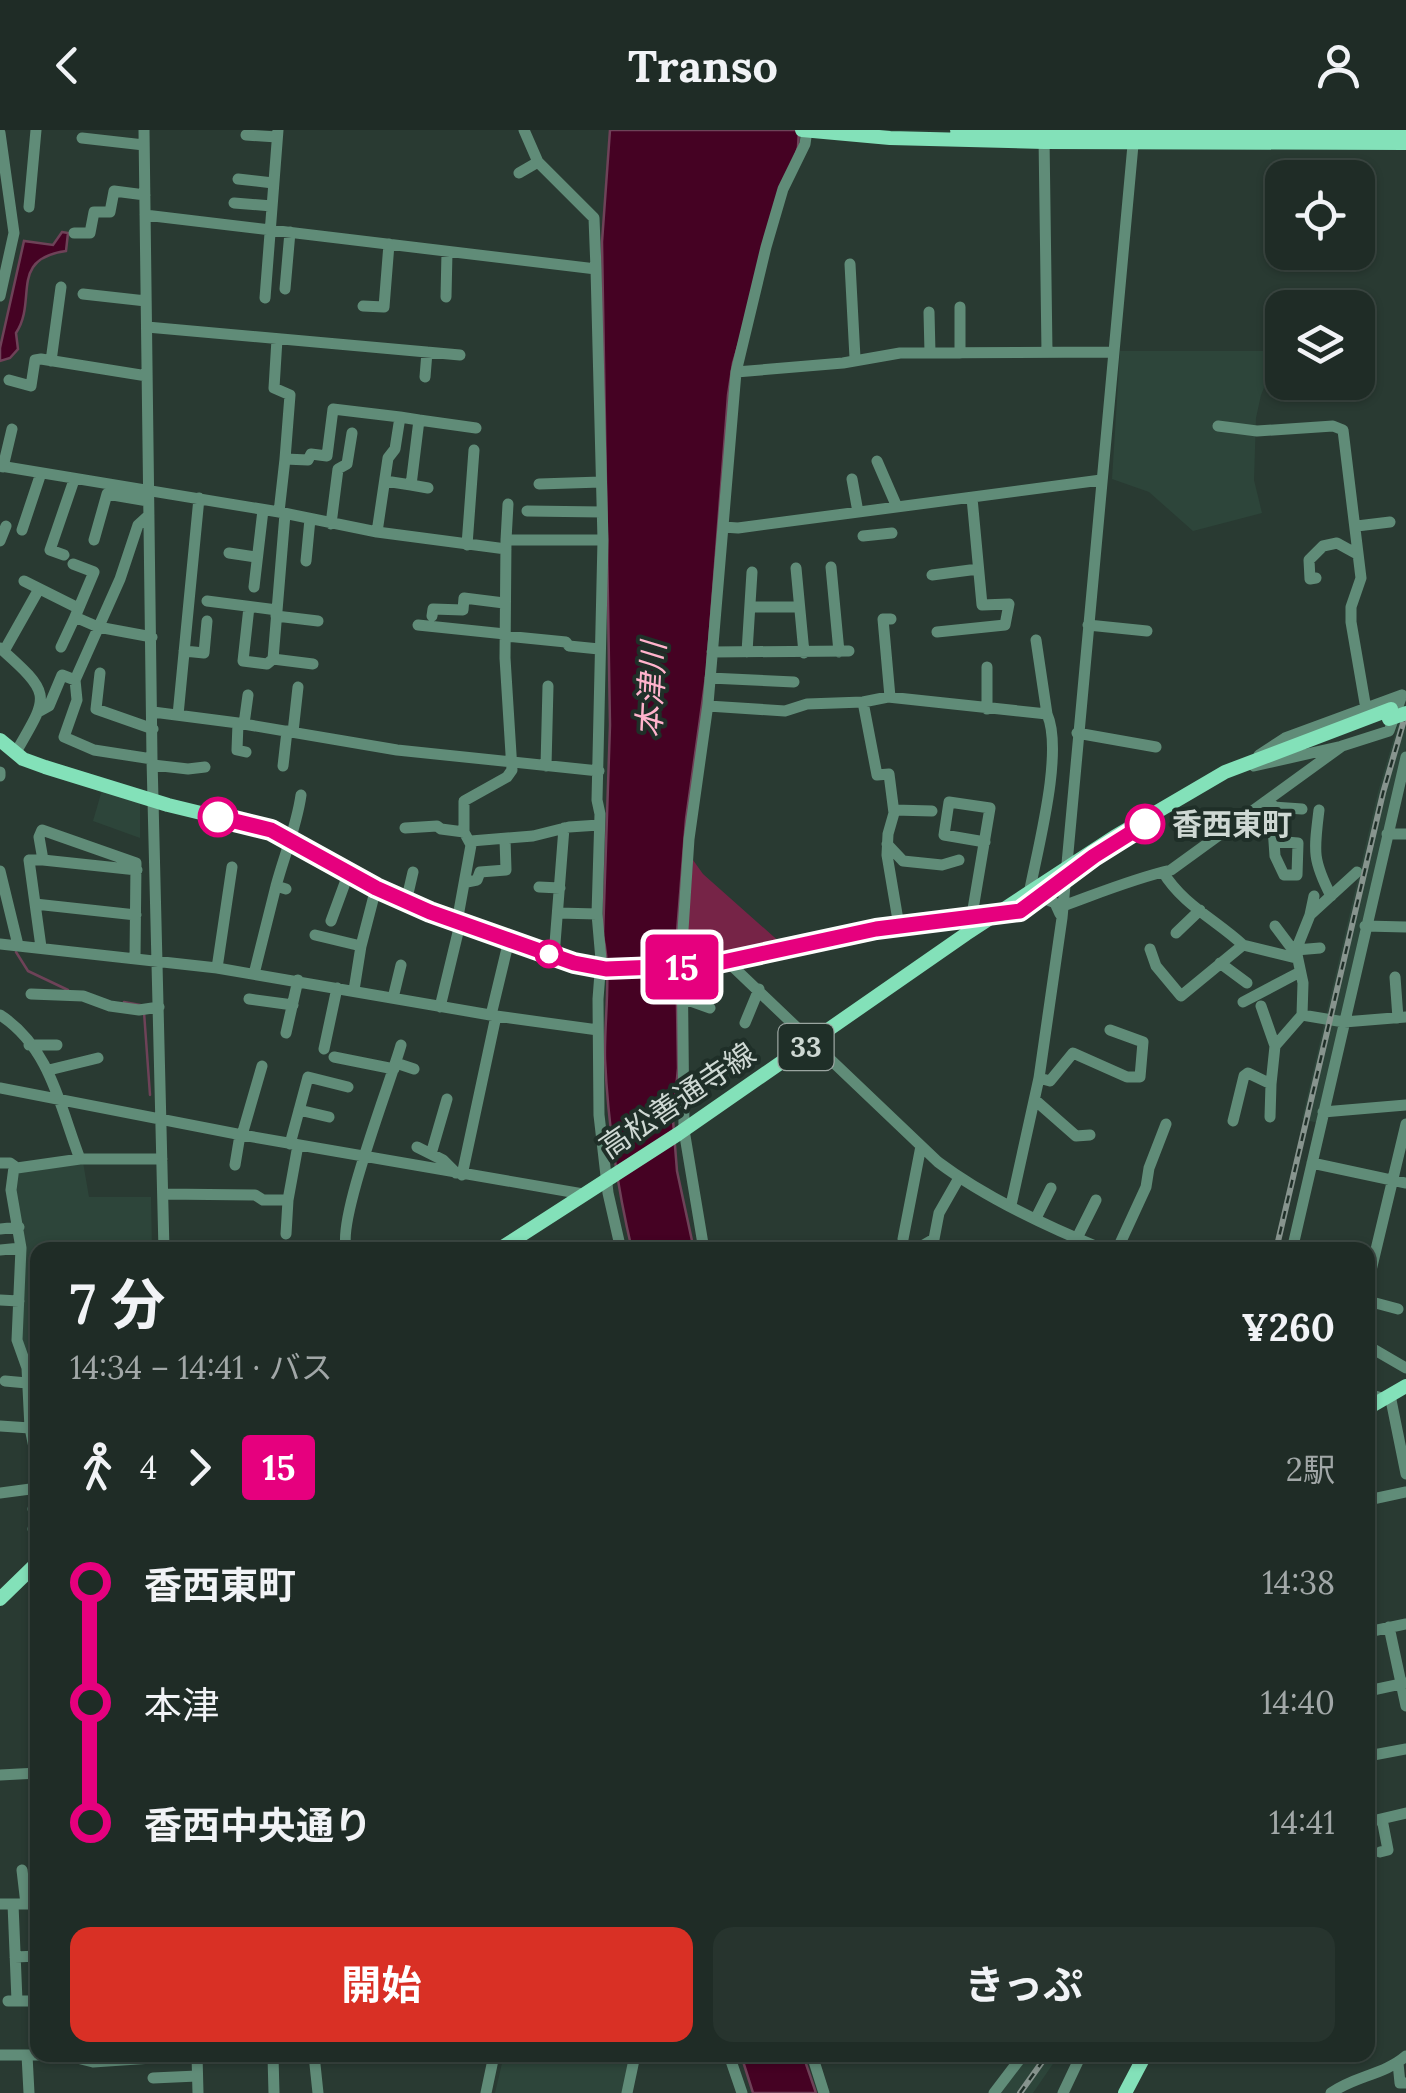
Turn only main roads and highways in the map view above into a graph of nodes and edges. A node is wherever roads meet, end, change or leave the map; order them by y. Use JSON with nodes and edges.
{"nodes":[{"id":1,"x":806,"y":130,"type":"edge"},
{"id":2,"x":935,"y":130,"type":"edge"},
{"id":3,"x":1406,"y":133,"type":"edge"},
{"id":4,"x":891,"y":134,"type":"edge"},
{"id":5,"x":1134,"y":135,"type":"edge"},
{"id":6,"x":1044,"y":136,"type":"edge"},
{"id":7,"x":1406,"y":143,"type":"edge"},
{"id":8,"x":1398,"y":711,"type":"edge"},
{"id":9,"x":6,"y":749,"type":"edge"},
{"id":10,"x":1055,"y":891,"type":"junction"},
{"id":11,"x":1020,"y":911,"type":"junction"},
{"id":12,"x":1000,"y":912,"type":"junction"},
{"id":13,"x":970,"y":926,"type":"junction"},
{"id":14,"x":510,"y":1242,"type":"edge"},
{"id":15,"x":1406,"y":1386,"type":"edge"},
{"id":16,"x":1380,"y":1396,"type":"edge"},
{"id":17,"x":30,"y":1569,"type":"edge"},
{"id":18,"x":2,"y":1595,"type":"edge"},
{"id":19,"x":1141,"y":2062,"type":"edge"},
{"id":20,"x":1126,"y":2093,"type":"edge"}],
"edges":[{"from":1,"to":4,"type":"main road"},
{"from":2,"to":6,"type":"main road"},
{"from":3,"to":5,"type":"main road"},
{"from":4,"to":6,"type":"main road"},
{"from":5,"to":6,"type":"main road"},
{"from":5,"to":7,"type":"main road"},
{"from":8,"to":10,"type":"main road","name":"高松善通寺線","number":"33"},
{"from":9,"to":13,"type":"main road"},
{"from":10,"to":11,"type":"main road","name":"高松善通寺線","number":"33"},
{"from":10,"to":12,"type":"main road","name":"高松善通寺線","number":"33"},
{"from":11,"to":12,"type":"main road"},
{"from":11,"to":13,"type":"main road","name":"高松善通寺線","number":"33"},
{"from":12,"to":13,"type":"main road","name":"高松善通寺線","number":"33"},
{"from":13,"to":14,"type":"main road","name":"高松善通寺線","number":"33"},
{"from":15,"to":16,"type":"main road"},
{"from":17,"to":18,"type":"main road"},
{"from":19,"to":20,"type":"main road"}]}
